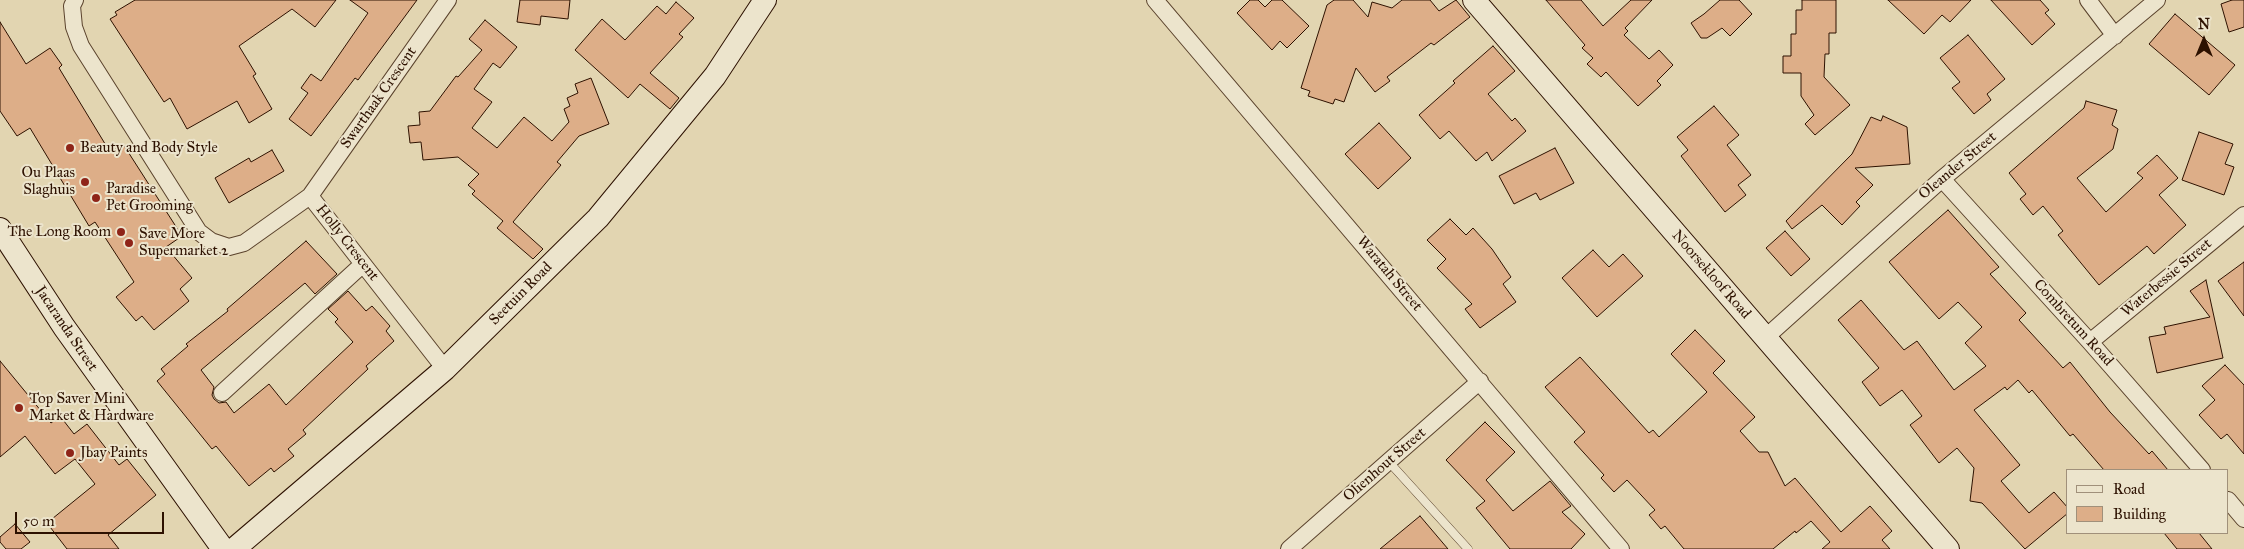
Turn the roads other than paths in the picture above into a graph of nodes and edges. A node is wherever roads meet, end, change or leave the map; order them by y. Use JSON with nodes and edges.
{"nodes":[{"id":1,"x":75,"y":0,"type":"edge"},
{"id":2,"x":448,"y":0,"type":"edge"},
{"id":3,"x":766,"y":0,"type":"edge"},
{"id":4,"x":1155,"y":0,"type":"edge"},
{"id":5,"x":1474,"y":0,"type":"edge"},
{"id":6,"x":2088,"y":0,"type":"edge"},
{"id":7,"x":2157,"y":0,"type":"edge"},
{"id":8,"x":2115,"y":36,"type":"junction"},
{"id":9,"x":1942,"y":179,"type":"junction"},
{"id":10,"x":310,"y":196,"type":"junction"},
{"id":11,"x":2244,"y":215,"type":"edge"},
{"id":12,"x":0,"y":229,"type":"edge"},
{"id":13,"x":363,"y":264,"type":"junction"},
{"id":14,"x":1765,"y":338,"type":"junction"},
{"id":15,"x":2090,"y":342,"type":"junction"},
{"id":16,"x":445,"y":369,"type":"junction"},
{"id":17,"x":1480,"y":381,"type":"junction"},
{"id":18,"x":222,"y":393,"type":"dead end"},
{"id":19,"x":1389,"y":462,"type":"junction"},
{"id":20,"x":2201,"y":469,"type":"edge"},
{"id":21,"x":2229,"y":501,"type":"edge"},
{"id":22,"x":2244,"y":519,"type":"edge"},
{"id":23,"x":223,"y":549,"type":"edge"},
{"id":24,"x":234,"y":549,"type":"edge"},
{"id":25,"x":1289,"y":549,"type":"edge"},
{"id":26,"x":1468,"y":549,"type":"edge"},
{"id":27,"x":1621,"y":549,"type":"edge"},
{"id":28,"x":1948,"y":549,"type":"edge"}],
"edges":[{"from":1,"to":10,"type":"street","name":"Holly Crescent"},
{"from":2,"to":10,"type":"street","name":"Swarthaak Crescent"},
{"from":3,"to":16,"type":"street","name":"Seetuin Road"},
{"from":4,"to":17,"type":"street","name":"Waratah Street"},
{"from":5,"to":14,"type":"street","name":"Noorsekloof Road"},
{"from":6,"to":8,"type":"street"},
{"from":7,"to":8,"type":"street","name":"Oleander Street"},
{"from":8,"to":9,"type":"street","name":"Oleander Street"},
{"from":9,"to":14,"type":"street","name":"Oleander Street"},
{"from":9,"to":15,"type":"street","name":"Combretum Road"},
{"from":10,"to":13,"type":"street","name":"Holly Crescent"},
{"from":11,"to":15,"type":"street","name":"Waterbessie Street"},
{"from":12,"to":23,"type":"street","name":"Jacaranda Street"},
{"from":13,"to":16,"type":"street","name":"Holly Crescent"},
{"from":13,"to":18,"type":"street"},
{"from":14,"to":28,"type":"street","name":"Noorsekloof Road"},
{"from":15,"to":20,"type":"street","name":"Combretum Road"},
{"from":16,"to":24,"type":"street","name":"Seetuin Road"},
{"from":17,"to":19,"type":"street","name":"Olienhout Street"},
{"from":17,"to":27,"type":"street","name":"Waratah Street"},
{"from":19,"to":25,"type":"street","name":"Olienhout Street"},
{"from":19,"to":26,"type":"lane"},
{"from":21,"to":22,"type":"street"}]}
